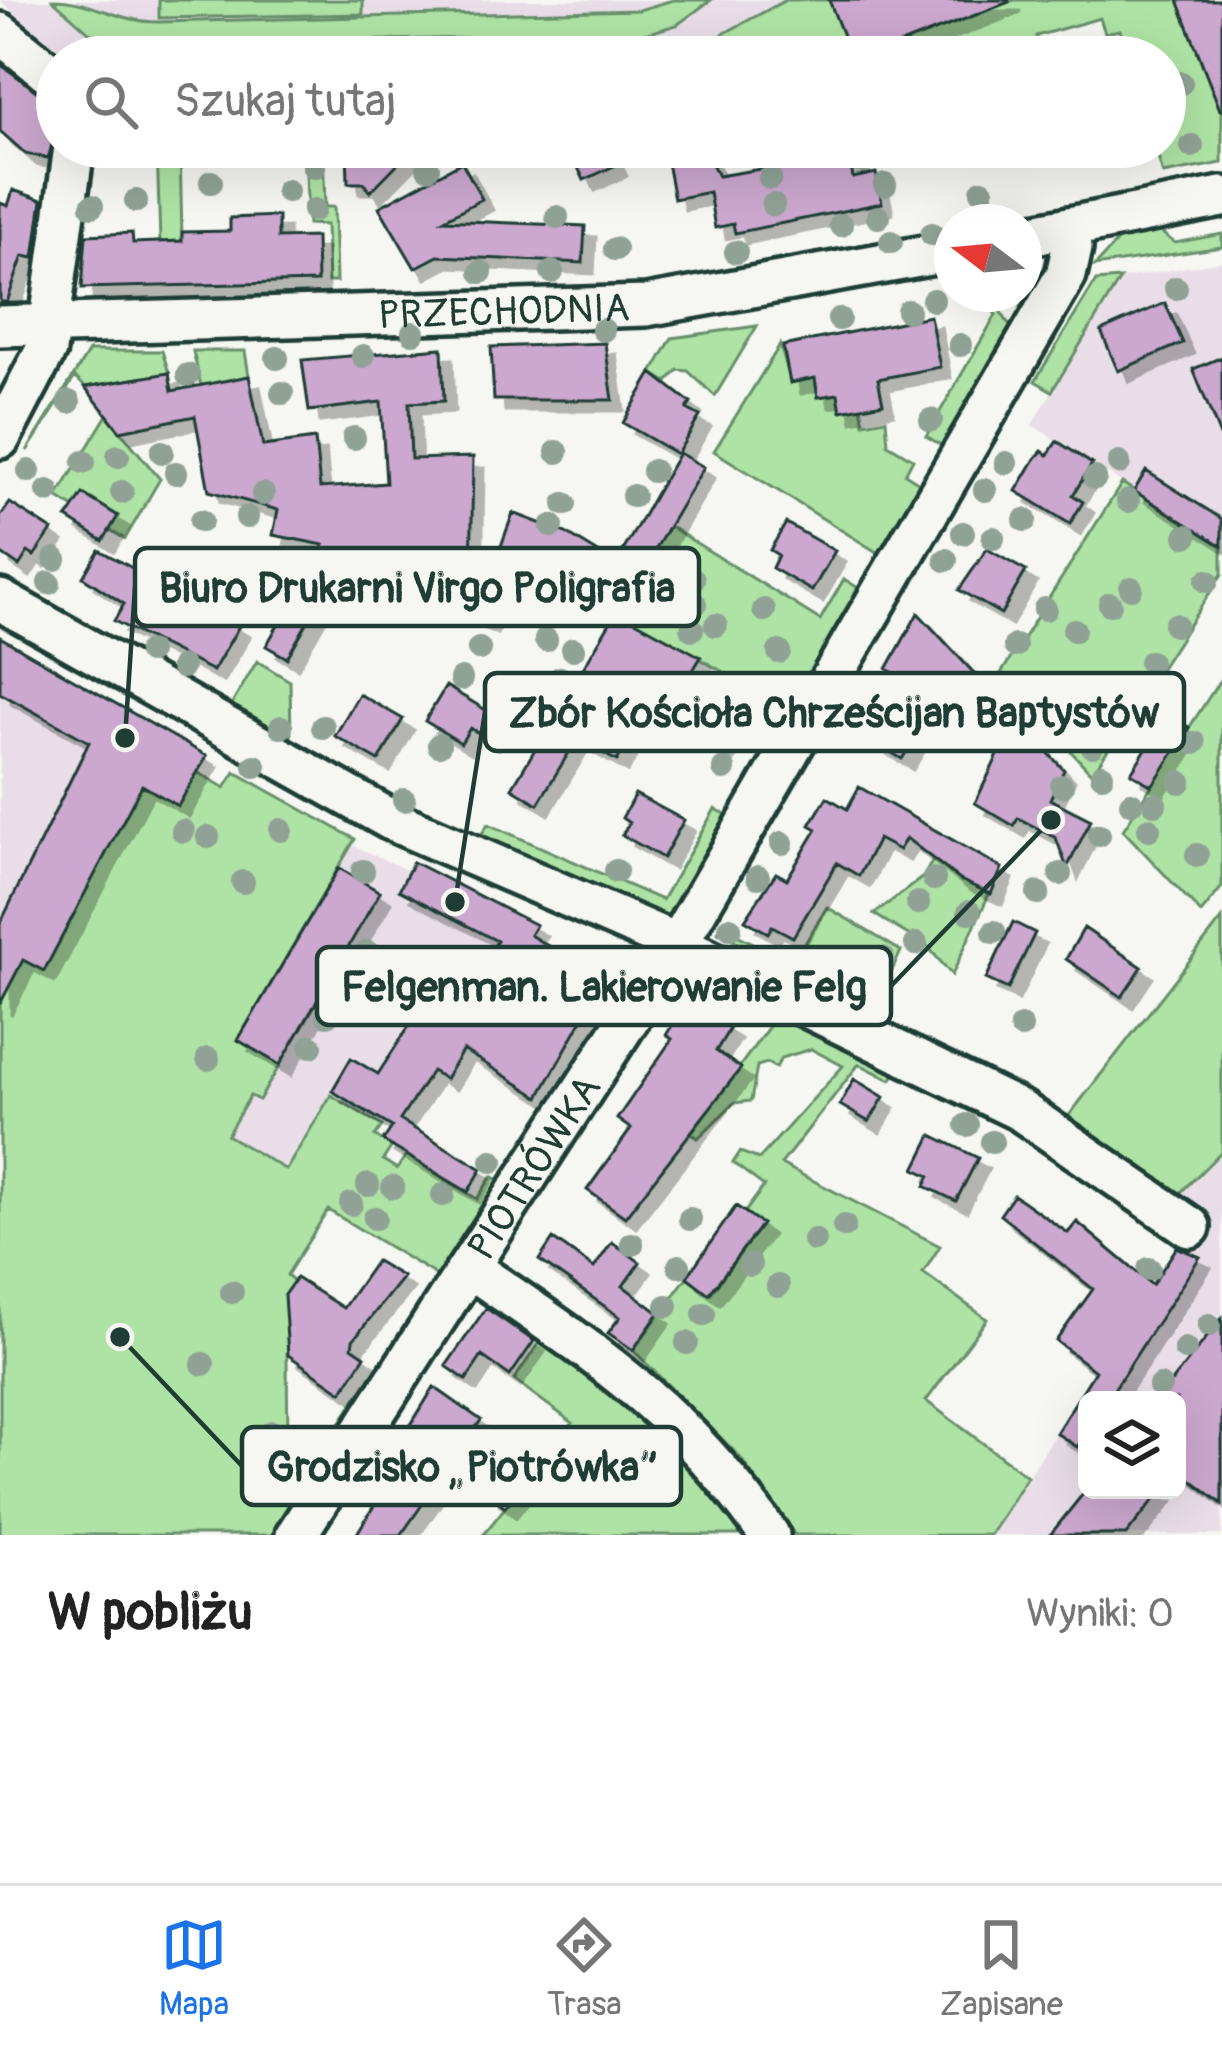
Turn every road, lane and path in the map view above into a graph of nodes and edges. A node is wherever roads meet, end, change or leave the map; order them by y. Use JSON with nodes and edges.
{"nodes":[{"id":1,"x":0,"y":34,"type":"edge"},
{"id":2,"x":36,"y":62,"type":"edge"},
{"id":3,"x":71,"y":168,"type":"edge"},
{"id":4,"x":1222,"y":197,"type":"edge"},
{"id":5,"x":1069,"y":227,"type":"junction"},
{"id":6,"x":1042,"y":232,"type":"edge"},
{"id":7,"x":934,"y":254,"type":"edge"},
{"id":8,"x":0,"y":326,"type":"edge"},
{"id":9,"x":52,"y":326,"type":"junction"},
{"id":10,"x":0,"y":438,"type":"edge"},
{"id":11,"x":0,"y":600,"type":"edge"},
{"id":12,"x":676,"y":944,"type":"junction"},
{"id":13,"x":1190,"y":1227,"type":"dead end"},
{"id":14,"x":470,"y":1268,"type":"junction"},
{"id":15,"x":296,"y":1535,"type":"edge"},
{"id":16,"x":770,"y":1535,"type":"edge"}],
"edges":[{"from":1,"to":2,"type":"street"},
{"from":3,"to":9,"type":"street"},
{"from":4,"to":5,"type":"street"},
{"from":5,"to":6,"type":"street"},
{"from":5,"to":12,"type":"street","name":"PIOTRÓWKA"},
{"from":7,"to":9,"type":"street","name":"PRZECHODNIA"},
{"from":8,"to":9,"type":"street","name":"PRZECHODNIA"},
{"from":9,"to":10,"type":"street"},
{"from":11,"to":12,"type":"street"},
{"from":12,"to":13,"type":"street"},
{"from":12,"to":14,"type":"street","name":"PIOTRÓWKA"},
{"from":14,"to":15,"type":"street","name":"PIOTRÓWKA"},
{"from":14,"to":16,"type":"street"}]}
